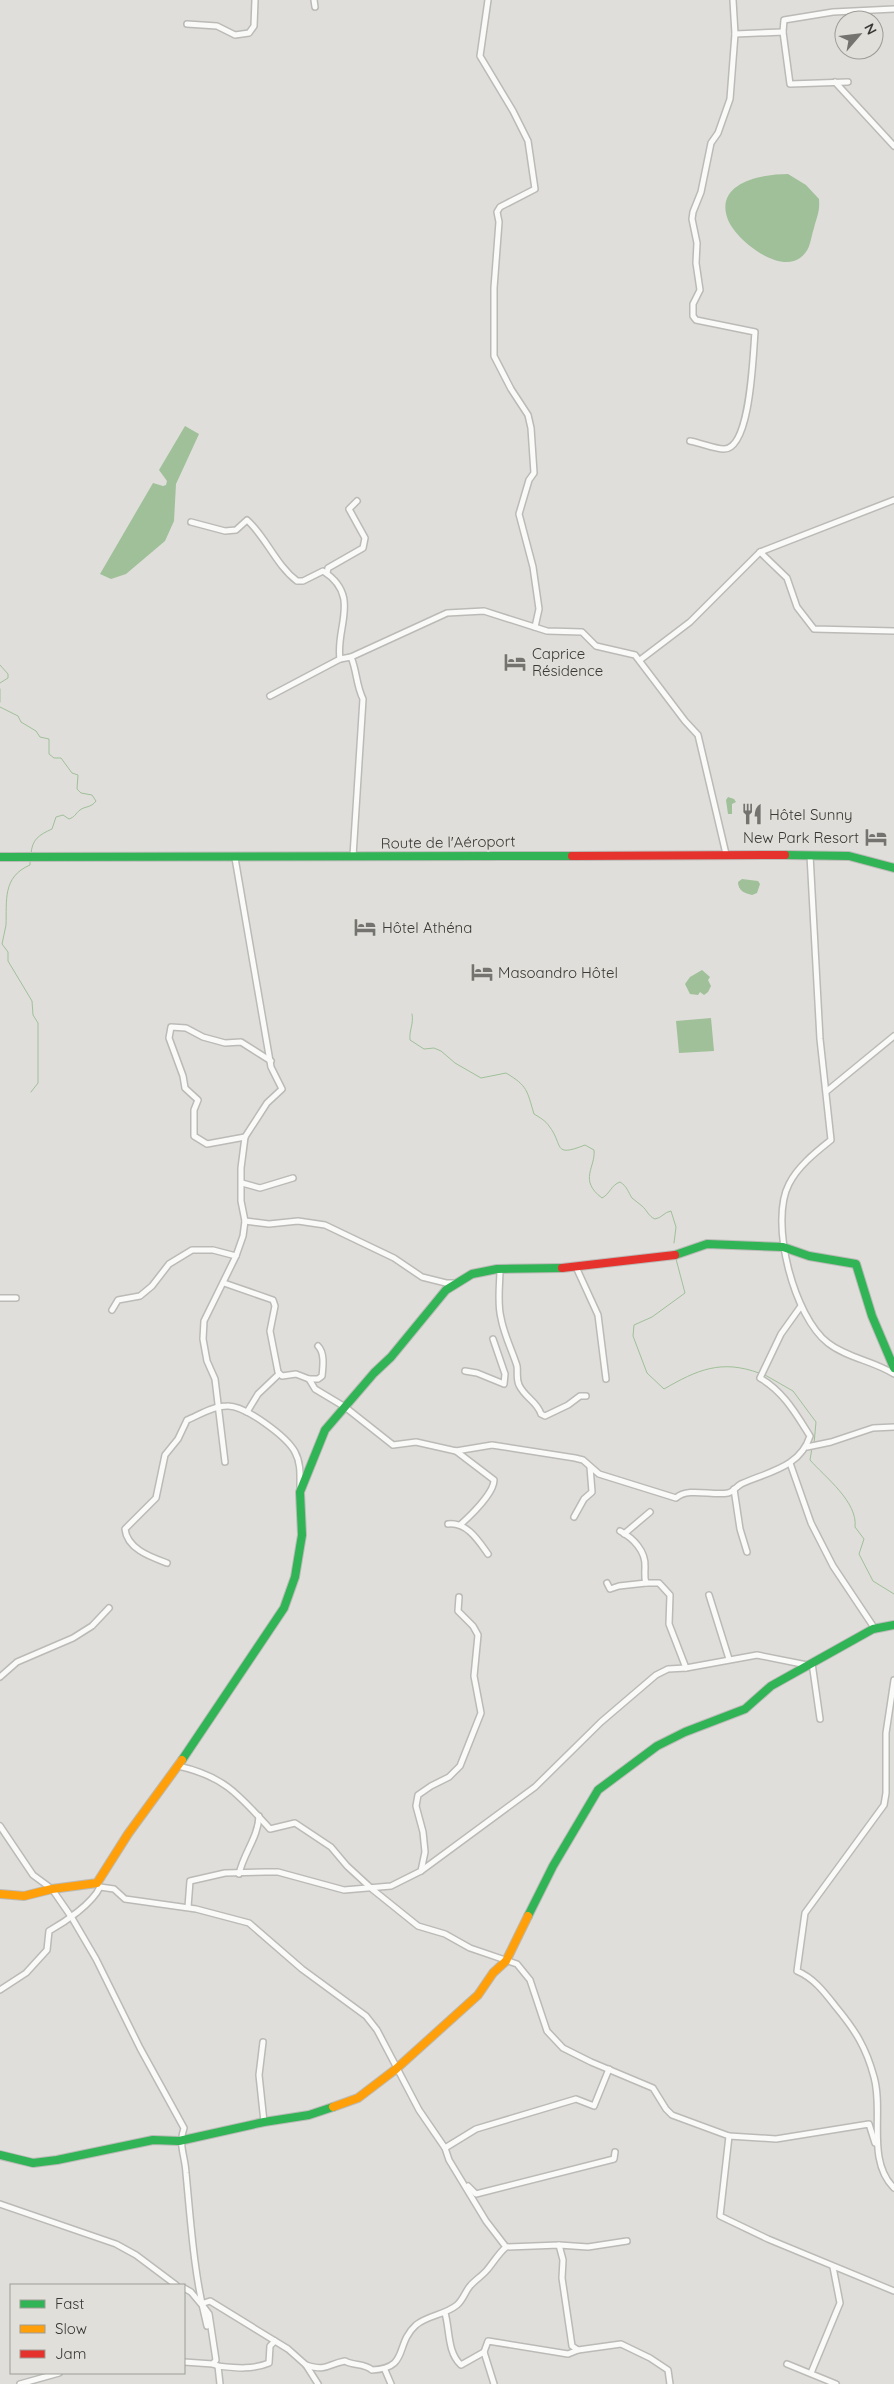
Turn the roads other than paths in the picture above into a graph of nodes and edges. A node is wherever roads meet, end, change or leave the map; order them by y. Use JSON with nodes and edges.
{"nodes":[{"id":1,"x":255,"y":0,"type":"edge"},
{"id":2,"x":314,"y":0,"type":"edge"},
{"id":3,"x":488,"y":0,"type":"edge"},
{"id":4,"x":733,"y":0,"type":"edge"},
{"id":5,"x":316,"y":7,"type":"dead end"},
{"id":6,"x":894,"y":9,"type":"edge"},
{"id":7,"x":187,"y":24,"type":"dead end"},
{"id":8,"x":783,"y":32,"type":"junction"},
{"id":9,"x":734,"y":34,"type":"junction"},
{"id":10,"x":834,"y":82,"type":"junction"},
{"id":11,"x":848,"y":82,"type":"dead end"},
{"id":12,"x":894,"y":146,"type":"edge"},
{"id":13,"x":690,"y":441,"type":"dead end"},
{"id":14,"x":894,"y":500,"type":"edge"},
{"id":15,"x":357,"y":501,"type":"dead end"},
{"id":16,"x":191,"y":522,"type":"dead end"},
{"id":17,"x":760,"y":552,"type":"junction"},
{"id":18,"x":327,"y":573,"type":"junction"},
{"id":19,"x":535,"y":627,"type":"junction"},
{"id":20,"x":894,"y":632,"type":"edge"},
{"id":21,"x":351,"y":657,"type":"junction"},
{"id":22,"x":340,"y":659,"type":"junction"},
{"id":23,"x":640,"y":660,"type":"junction"},
{"id":24,"x":270,"y":696,"type":"dead end"},
{"id":25,"x":353,"y":854,"type":"junction"},
{"id":26,"x":726,"y":854,"type":"junction"},
{"id":27,"x":810,"y":855,"type":"junction"},
{"id":28,"x":0,"y":857,"type":"edge"},
{"id":29,"x":235,"y":858,"type":"junction"},
{"id":30,"x":894,"y":866,"type":"edge"},
{"id":31,"x":894,"y":1036,"type":"edge"},
{"id":32,"x":271,"y":1064,"type":"junction"},
{"id":33,"x":827,"y":1091,"type":"junction"},
{"id":34,"x":245,"y":1137,"type":"junction"},
{"id":35,"x":293,"y":1178,"type":"dead end"},
{"id":36,"x":242,"y":1183,"type":"junction"},
{"id":37,"x":245,"y":1221,"type":"junction"},
{"id":38,"x":783,"y":1247,"type":"junction"},
{"id":39,"x":236,"y":1256,"type":"junction"},
{"id":40,"x":576,"y":1267,"type":"junction"},
{"id":41,"x":500,"y":1268,"type":"junction"},
{"id":42,"x":224,"y":1283,"type":"junction"},
{"id":43,"x":458,"y":1283,"type":"junction"},
{"id":44,"x":0,"y":1298,"type":"edge"},
{"id":45,"x":16,"y":1298,"type":"dead end"},
{"id":46,"x":802,"y":1306,"type":"junction"},
{"id":47,"x":112,"y":1310,"type":"dead end"},
{"id":48,"x":493,"y":1339,"type":"dead end"},
{"id":49,"x":318,"y":1346,"type":"dead end"},
{"id":50,"x":894,"y":1368,"type":"edge"},
{"id":51,"x":465,"y":1371,"type":"dead end"},
{"id":52,"x":279,"y":1374,"type":"junction"},
{"id":53,"x":505,"y":1374,"type":"junction"},
{"id":54,"x":894,"y":1374,"type":"edge"},
{"id":55,"x":517,"y":1376,"type":"junction"},
{"id":56,"x":309,"y":1379,"type":"junction"},
{"id":57,"x":606,"y":1379,"type":"dead end"},
{"id":58,"x":586,"y":1396,"type":"dead end"},
{"id":59,"x":220,"y":1407,"type":"junction"},
{"id":60,"x":345,"y":1407,"type":"junction"},
{"id":61,"x":247,"y":1412,"type":"junction"},
{"id":62,"x":894,"y":1427,"type":"edge"},
{"id":63,"x":807,"y":1447,"type":"junction"},
{"id":64,"x":456,"y":1451,"type":"junction"},
{"id":65,"x":225,"y":1462,"type":"dead end"},
{"id":66,"x":790,"y":1463,"type":"junction"},
{"id":67,"x":590,"y":1468,"type":"junction"},
{"id":68,"x":734,"y":1489,"type":"junction"},
{"id":69,"x":300,"y":1492,"type":"junction"},
{"id":70,"x":650,"y":1512,"type":"dead end"},
{"id":71,"x":574,"y":1517,"type":"dead end"},
{"id":72,"x":448,"y":1524,"type":"dead end"},
{"id":73,"x":460,"y":1525,"type":"junction"},
{"id":74,"x":747,"y":1552,"type":"dead end"},
{"id":75,"x":488,"y":1554,"type":"dead end"},
{"id":76,"x":167,"y":1563,"type":"dead end"},
{"id":77,"x":607,"y":1583,"type":"dead end"},
{"id":78,"x":646,"y":1583,"type":"junction"},
{"id":79,"x":709,"y":1595,"type":"dead end"},
{"id":80,"x":459,"y":1597,"type":"dead end"},
{"id":81,"x":109,"y":1608,"type":"dead end"},
{"id":82,"x":894,"y":1625,"type":"edge"},
{"id":83,"x":875,"y":1629,"type":"junction"},
{"id":84,"x":728,"y":1659,"type":"junction"},
{"id":85,"x":810,"y":1664,"type":"junction"},
{"id":86,"x":686,"y":1668,"type":"junction"},
{"id":87,"x":0,"y":1677,"type":"edge"},
{"id":88,"x":894,"y":1680,"type":"edge"},
{"id":89,"x":820,"y":1719,"type":"dead end"},
{"id":90,"x":178,"y":1766,"type":"junction"},
{"id":91,"x":259,"y":1816,"type":"junction"},
{"id":92,"x":0,"y":1826,"type":"edge"},
{"id":93,"x":421,"y":1871,"type":"junction"},
{"id":94,"x":239,"y":1874,"type":"junction"},
{"id":95,"x":99,"y":1885,"type":"junction"},
{"id":96,"x":52,"y":1889,"type":"junction"},
{"id":97,"x":372,"y":1889,"type":"junction"},
{"id":98,"x":0,"y":1894,"type":"edge"},
{"id":99,"x":188,"y":1907,"type":"junction"},
{"id":100,"x":72,"y":1918,"type":"junction"},
{"id":101,"x":506,"y":1961,"type":"junction"},
{"id":102,"x":0,"y":1990,"type":"edge"},
{"id":103,"x":263,"y":2042,"type":"dead end"},
{"id":104,"x":396,"y":2068,"type":"junction"},
{"id":105,"x":608,"y":2069,"type":"junction"},
{"id":106,"x":264,"y":2122,"type":"junction"},
{"id":107,"x":729,"y":2136,"type":"junction"},
{"id":108,"x":179,"y":2140,"type":"junction"},
{"id":109,"x":445,"y":2148,"type":"junction"},
{"id":110,"x":877,"y":2148,"type":"junction"},
{"id":111,"x":614,"y":2152,"type":"dead end"},
{"id":112,"x":0,"y":2156,"type":"edge"},
{"id":113,"x":462,"y":2180,"type":"junction"},
{"id":114,"x":894,"y":2188,"type":"edge"},
{"id":115,"x":0,"y":2204,"type":"edge"},
{"id":116,"x":627,"y":2241,"type":"dead end"},
{"id":117,"x":558,"y":2245,"type":"junction"},
{"id":118,"x":506,"y":2247,"type":"junction"},
{"id":119,"x":833,"y":2267,"type":"junction"},
{"id":120,"x":174,"y":2284,"type":"edge"},
{"id":121,"x":185,"y":2290,"type":"edge"},
{"id":122,"x":894,"y":2291,"type":"edge"},
{"id":123,"x":201,"y":2304,"type":"junction"},
{"id":124,"x":445,"y":2313,"type":"junction"},
{"id":125,"x":207,"y":2326,"type":"dead end"},
{"id":126,"x":275,"y":2340,"type":"junction"},
{"id":127,"x":578,"y":2350,"type":"junction"},
{"id":128,"x":484,"y":2352,"type":"junction"},
{"id":129,"x":185,"y":2362,"type":"edge"},
{"id":130,"x":787,"y":2364,"type":"dead end"},
{"id":131,"x":216,"y":2365,"type":"junction"},
{"id":132,"x":306,"y":2365,"type":"junction"},
{"id":133,"x":384,"y":2370,"type":"junction"},
{"id":134,"x":811,"y":2373,"type":"junction"},
{"id":135,"x":55,"y":2374,"type":"edge"},
{"id":136,"x":20,"y":2384,"type":"edge"},
{"id":137,"x":220,"y":2384,"type":"edge"},
{"id":138,"x":318,"y":2384,"type":"edge"},
{"id":139,"x":391,"y":2384,"type":"edge"},
{"id":140,"x":494,"y":2384,"type":"edge"},
{"id":141,"x":670,"y":2384,"type":"edge"},
{"id":142,"x":836,"y":2384,"type":"edge"}],
"edges":[{"from":1,"to":7,"type":"street"},
{"from":2,"to":5,"type":"street"},
{"from":3,"to":19,"type":"street"},
{"from":4,"to":9,"type":"street"},
{"from":6,"to":8,"type":"street"},
{"from":8,"to":9,"type":"street"},
{"from":8,"to":10,"type":"street"},
{"from":9,"to":13,"type":"street"},
{"from":10,"to":11,"type":"street"},
{"from":10,"to":12,"type":"street"},
{"from":14,"to":17,"type":"street"},
{"from":15,"to":18,"type":"street"},
{"from":16,"to":18,"type":"street"},
{"from":17,"to":20,"type":"street"},
{"from":17,"to":23,"type":"street"},
{"from":18,"to":22,"type":"street"},
{"from":19,"to":21,"type":"street"},
{"from":19,"to":23,"type":"street"},
{"from":21,"to":22,"type":"street"},
{"from":21,"to":25,"type":"street"},
{"from":22,"to":24,"type":"street"},
{"from":23,"to":26,"type":"street"},
{"from":25,"to":26,"type":"street","name":"Route de l'Aéroport"},
{"from":25,"to":29,"type":"street","name":"Route de l'Aéroport"},
{"from":26,"to":27,"type":"street","name":"Route de l'Aéroport"},
{"from":27,"to":30,"type":"street","name":"Route de l'Aéroport"},
{"from":27,"to":33,"type":"street"},
{"from":28,"to":29,"type":"street","name":"Route de l'Aéroport"},
{"from":29,"to":32,"type":"street"},
{"from":31,"to":33,"type":"street"},
{"from":32,"to":34,"type":"street"},
{"from":32,"to":34,"type":"street"},
{"from":33,"to":38,"type":"street"},
{"from":34,"to":36,"type":"street"},
{"from":35,"to":36,"type":"street"},
{"from":36,"to":37,"type":"street"},
{"from":37,"to":39,"type":"street"},
{"from":37,"to":43,"type":"street"},
{"from":38,"to":40,"type":"street"},
{"from":38,"to":46,"type":"street"},
{"from":38,"to":50,"type":"street"},
{"from":39,"to":42,"type":"street"},
{"from":39,"to":47,"type":"street"},
{"from":40,"to":41,"type":"street"},
{"from":40,"to":57,"type":"street"},
{"from":41,"to":43,"type":"street"},
{"from":41,"to":55,"type":"street"},
{"from":42,"to":52,"type":"street"},
{"from":42,"to":59,"type":"street"},
{"from":43,"to":60,"type":"street"},
{"from":44,"to":45,"type":"street"},
{"from":46,"to":54,"type":"street"},
{"from":46,"to":63,"type":"street"},
{"from":48,"to":53,"type":"street"},
{"from":49,"to":56,"type":"street"},
{"from":51,"to":53,"type":"street"},
{"from":52,"to":56,"type":"street"},
{"from":52,"to":61,"type":"street"},
{"from":53,"to":55,"type":"street"},
{"from":55,"to":58,"type":"street"},
{"from":56,"to":60,"type":"street"},
{"from":59,"to":61,"type":"street"},
{"from":59,"to":65,"type":"street"},
{"from":59,"to":76,"type":"street"},
{"from":60,"to":64,"type":"street"},
{"from":60,"to":69,"type":"street"},
{"from":61,"to":69,"type":"street"},
{"from":62,"to":63,"type":"street"},
{"from":63,"to":66,"type":"street"},
{"from":64,"to":67,"type":"street"},
{"from":64,"to":73,"type":"street"},
{"from":66,"to":68,"type":"street"},
{"from":66,"to":83,"type":"street"},
{"from":67,"to":68,"type":"street"},
{"from":67,"to":71,"type":"street"},
{"from":68,"to":74,"type":"street"},
{"from":69,"to":90,"type":"street"},
{"from":70,"to":78,"type":"street"},
{"from":72,"to":73,"type":"street"},
{"from":73,"to":75,"type":"street"},
{"from":77,"to":78,"type":"street"},
{"from":78,"to":86,"type":"street"},
{"from":79,"to":84,"type":"street"},
{"from":80,"to":93,"type":"street"},
{"from":81,"to":87,"type":"street"},
{"from":82,"to":83,"type":"street"},
{"from":83,"to":85,"type":"street"},
{"from":84,"to":85,"type":"street"},
{"from":84,"to":86,"type":"street"},
{"from":85,"to":89,"type":"street"},
{"from":85,"to":101,"type":"street"},
{"from":86,"to":93,"type":"street"},
{"from":88,"to":110,"type":"street"},
{"from":90,"to":91,"type":"street"},
{"from":90,"to":95,"type":"street"},
{"from":91,"to":94,"type":"street"},
{"from":91,"to":97,"type":"street"},
{"from":92,"to":96,"type":"street"},
{"from":93,"to":97,"type":"street"},
{"from":94,"to":97,"type":"street"},
{"from":94,"to":99,"type":"street"},
{"from":95,"to":96,"type":"street"},
{"from":95,"to":99,"type":"street"},
{"from":95,"to":100,"type":"street"},
{"from":96,"to":98,"type":"street"},
{"from":96,"to":100,"type":"street"},
{"from":97,"to":101,"type":"street"},
{"from":99,"to":104,"type":"street"},
{"from":100,"to":102,"type":"street"},
{"from":100,"to":108,"type":"street"},
{"from":101,"to":104,"type":"street"},
{"from":101,"to":105,"type":"street"},
{"from":103,"to":106,"type":"street"},
{"from":104,"to":106,"type":"street"},
{"from":104,"to":109,"type":"street"},
{"from":105,"to":107,"type":"street"},
{"from":105,"to":109,"type":"street"},
{"from":106,"to":108,"type":"street"},
{"from":107,"to":110,"type":"street"},
{"from":107,"to":119,"type":"street"},
{"from":108,"to":112,"type":"street"},
{"from":108,"to":123,"type":"street"},
{"from":109,"to":113,"type":"street"},
{"from":110,"to":114,"type":"street"},
{"from":111,"to":113,"type":"street"},
{"from":113,"to":118,"type":"street"},
{"from":115,"to":120,"type":"street"},
{"from":116,"to":117,"type":"street"},
{"from":117,"to":118,"type":"street"},
{"from":117,"to":127,"type":"street"},
{"from":118,"to":124,"type":"street"},
{"from":119,"to":122,"type":"street"},
{"from":119,"to":134,"type":"street"},
{"from":121,"to":123,"type":"street"},
{"from":123,"to":125,"type":"street"},
{"from":123,"to":126,"type":"street"},
{"from":123,"to":131,"type":"street"},
{"from":124,"to":128,"type":"street"},
{"from":124,"to":133,"type":"street"},
{"from":126,"to":131,"type":"street"},
{"from":126,"to":132,"type":"street"},
{"from":127,"to":128,"type":"street"},
{"from":127,"to":141,"type":"street"},
{"from":128,"to":140,"type":"street"},
{"from":129,"to":131,"type":"street"},
{"from":130,"to":134,"type":"street"},
{"from":131,"to":137,"type":"street"},
{"from":132,"to":133,"type":"street"},
{"from":132,"to":138,"type":"street"},
{"from":133,"to":139,"type":"street"},
{"from":134,"to":142,"type":"street"},
{"from":135,"to":136,"type":"street"}]}
